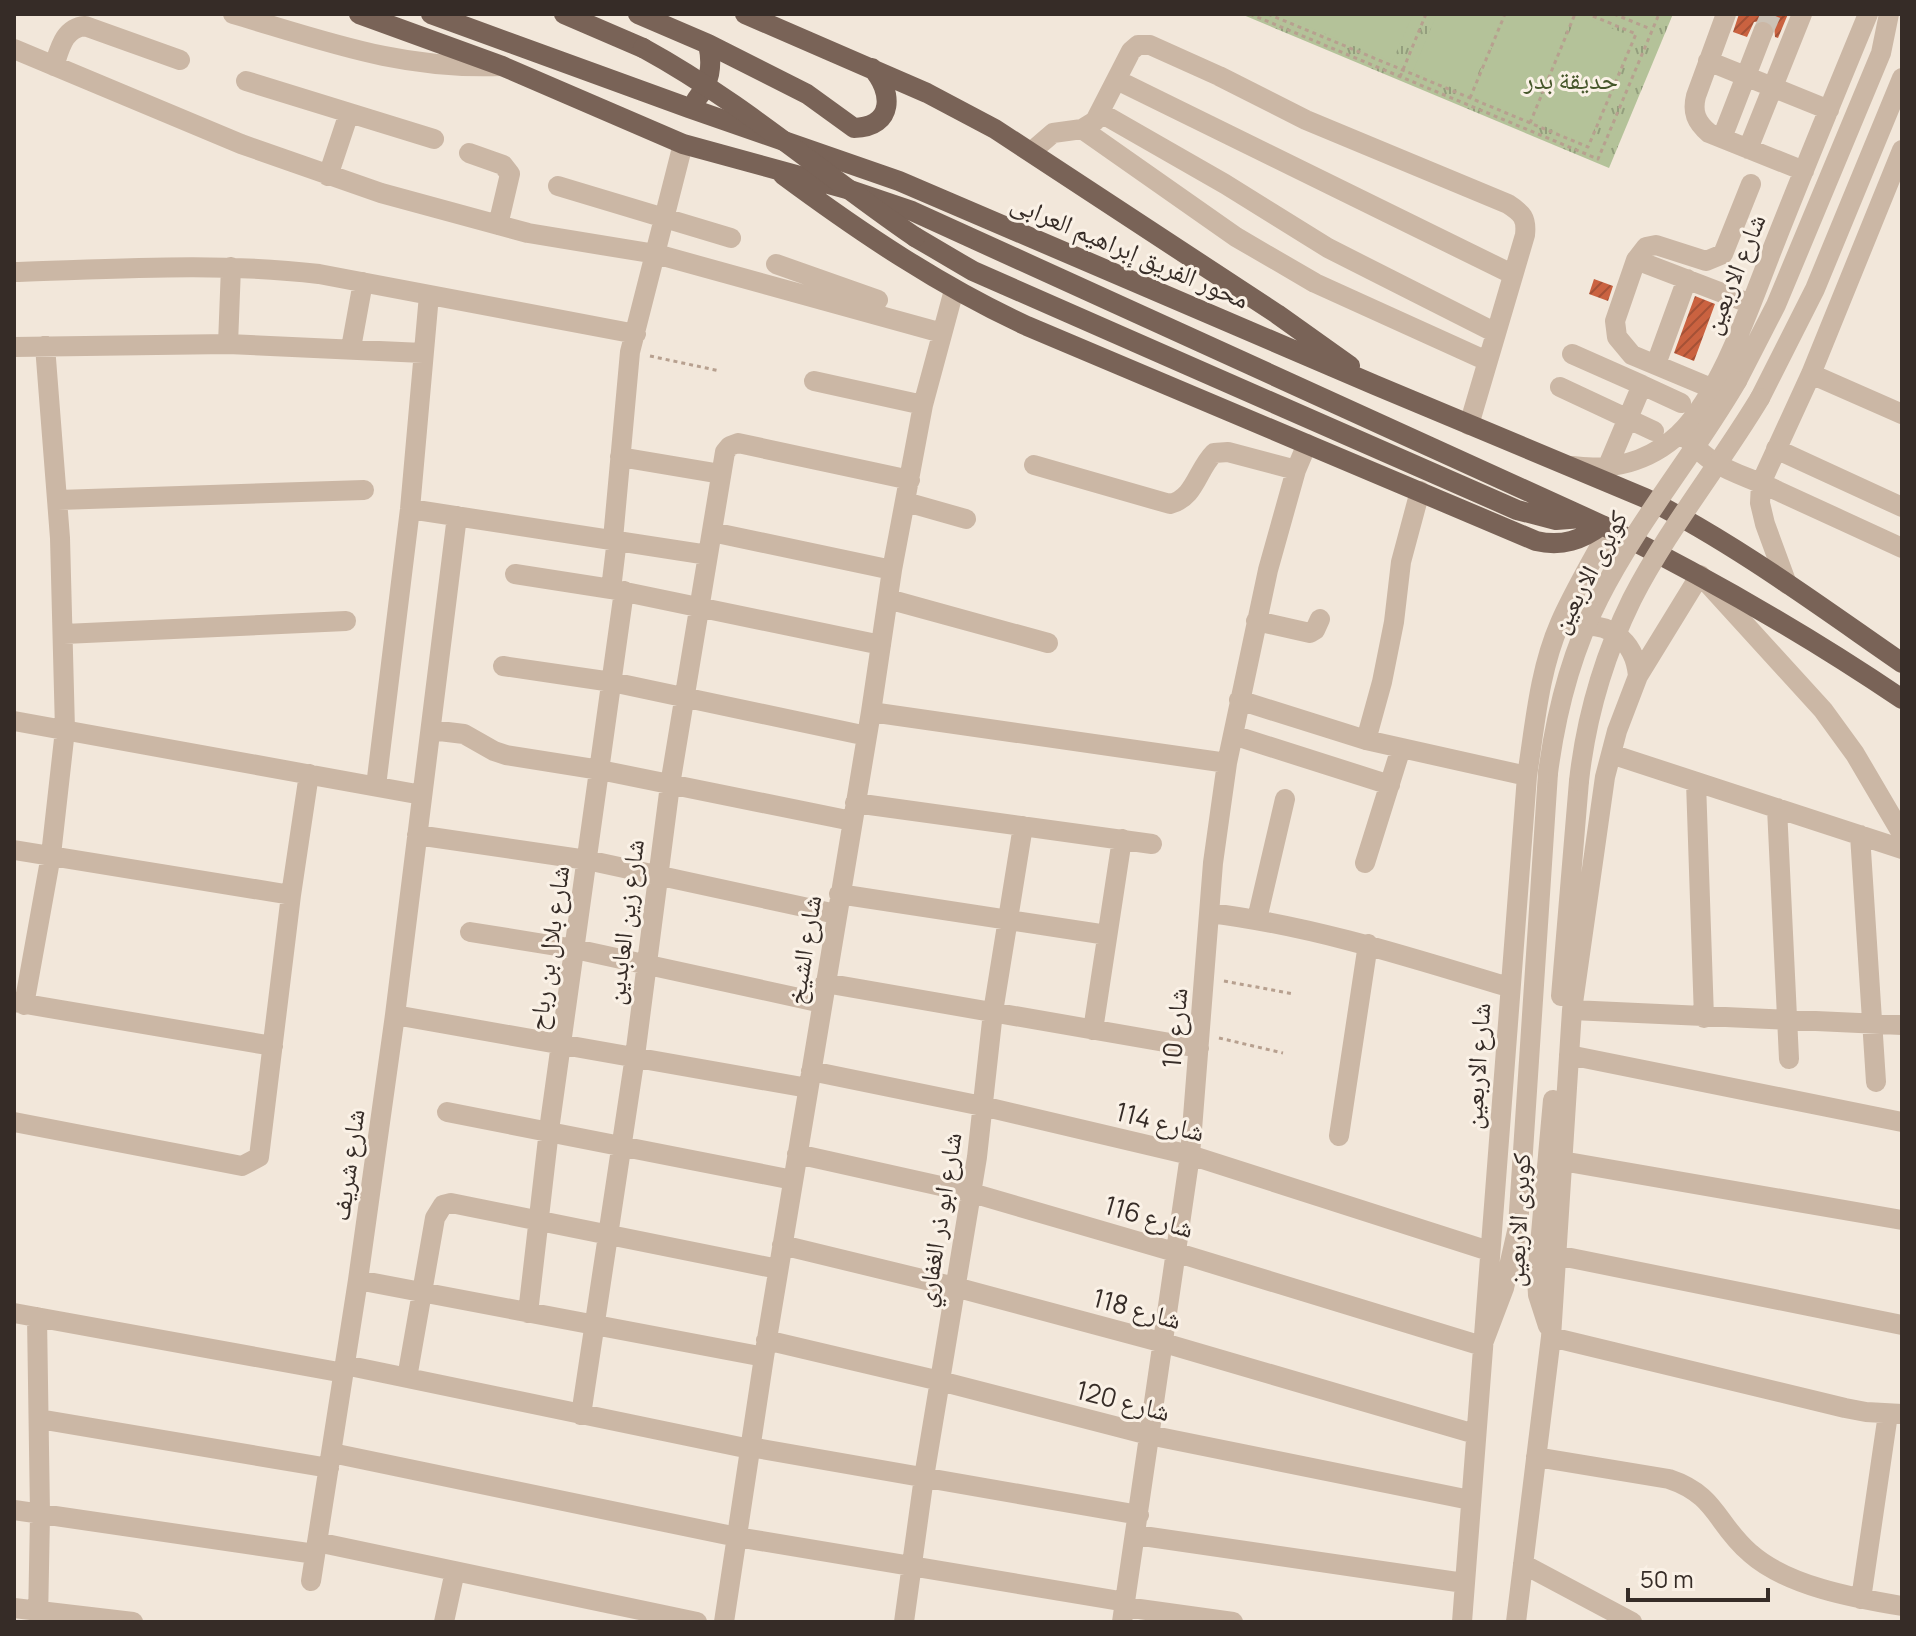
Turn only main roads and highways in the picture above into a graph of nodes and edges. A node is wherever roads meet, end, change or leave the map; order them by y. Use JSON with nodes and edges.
{"nodes":[{"id":1,"x":359,"y":14,"type":"edge"},
{"id":2,"x":431,"y":14,"type":"edge"},
{"id":3,"x":564,"y":14,"type":"edge"},
{"id":4,"x":638,"y":14,"type":"edge"},
{"id":5,"x":745,"y":14,"type":"edge"},
{"id":6,"x":708,"y":44,"type":"junction"},
{"id":7,"x":872,"y":68,"type":"junction"},
{"id":8,"x":689,"y":108,"type":"junction"},
{"id":9,"x":777,"y":170,"type":"junction"},
{"id":10,"x":1375,"y":385,"type":"junction"},
{"id":11,"x":1599,"y":524,"type":"junction"},
{"id":12,"x":1902,"y":663,"type":"edge"},
{"id":13,"x":1902,"y":699,"type":"edge"}],
"edges":[{"from":1,"to":9,"type":"main road","name":"محور الفريق إبراهيم العرابى"},
{"from":2,"to":8,"type":"main road","name":"محور الفريق إبراهيم العرابى"},
{"from":3,"to":11,"type":"main road","bridge":true},
{"from":4,"to":6,"type":"main road"},
{"from":5,"to":7,"type":"main road"},
{"from":6,"to":7,"type":"main road"},
{"from":6,"to":8,"type":"main road"},
{"from":7,"to":10,"type":"main road"},
{"from":8,"to":10,"type":"main road","name":"محور الفريق إبراهيم العرابى"},
{"from":9,"to":11,"type":"main road","name":"محور الفريق إبراهيم العرابى"},
{"from":9,"to":11,"type":"main road"},
{"from":10,"to":12,"type":"main road","name":"محور الفريق إبراهيم العرابى"},
{"from":11,"to":13,"type":"main road","name":"محور الفريق إبراهيم العرابى"}]}
